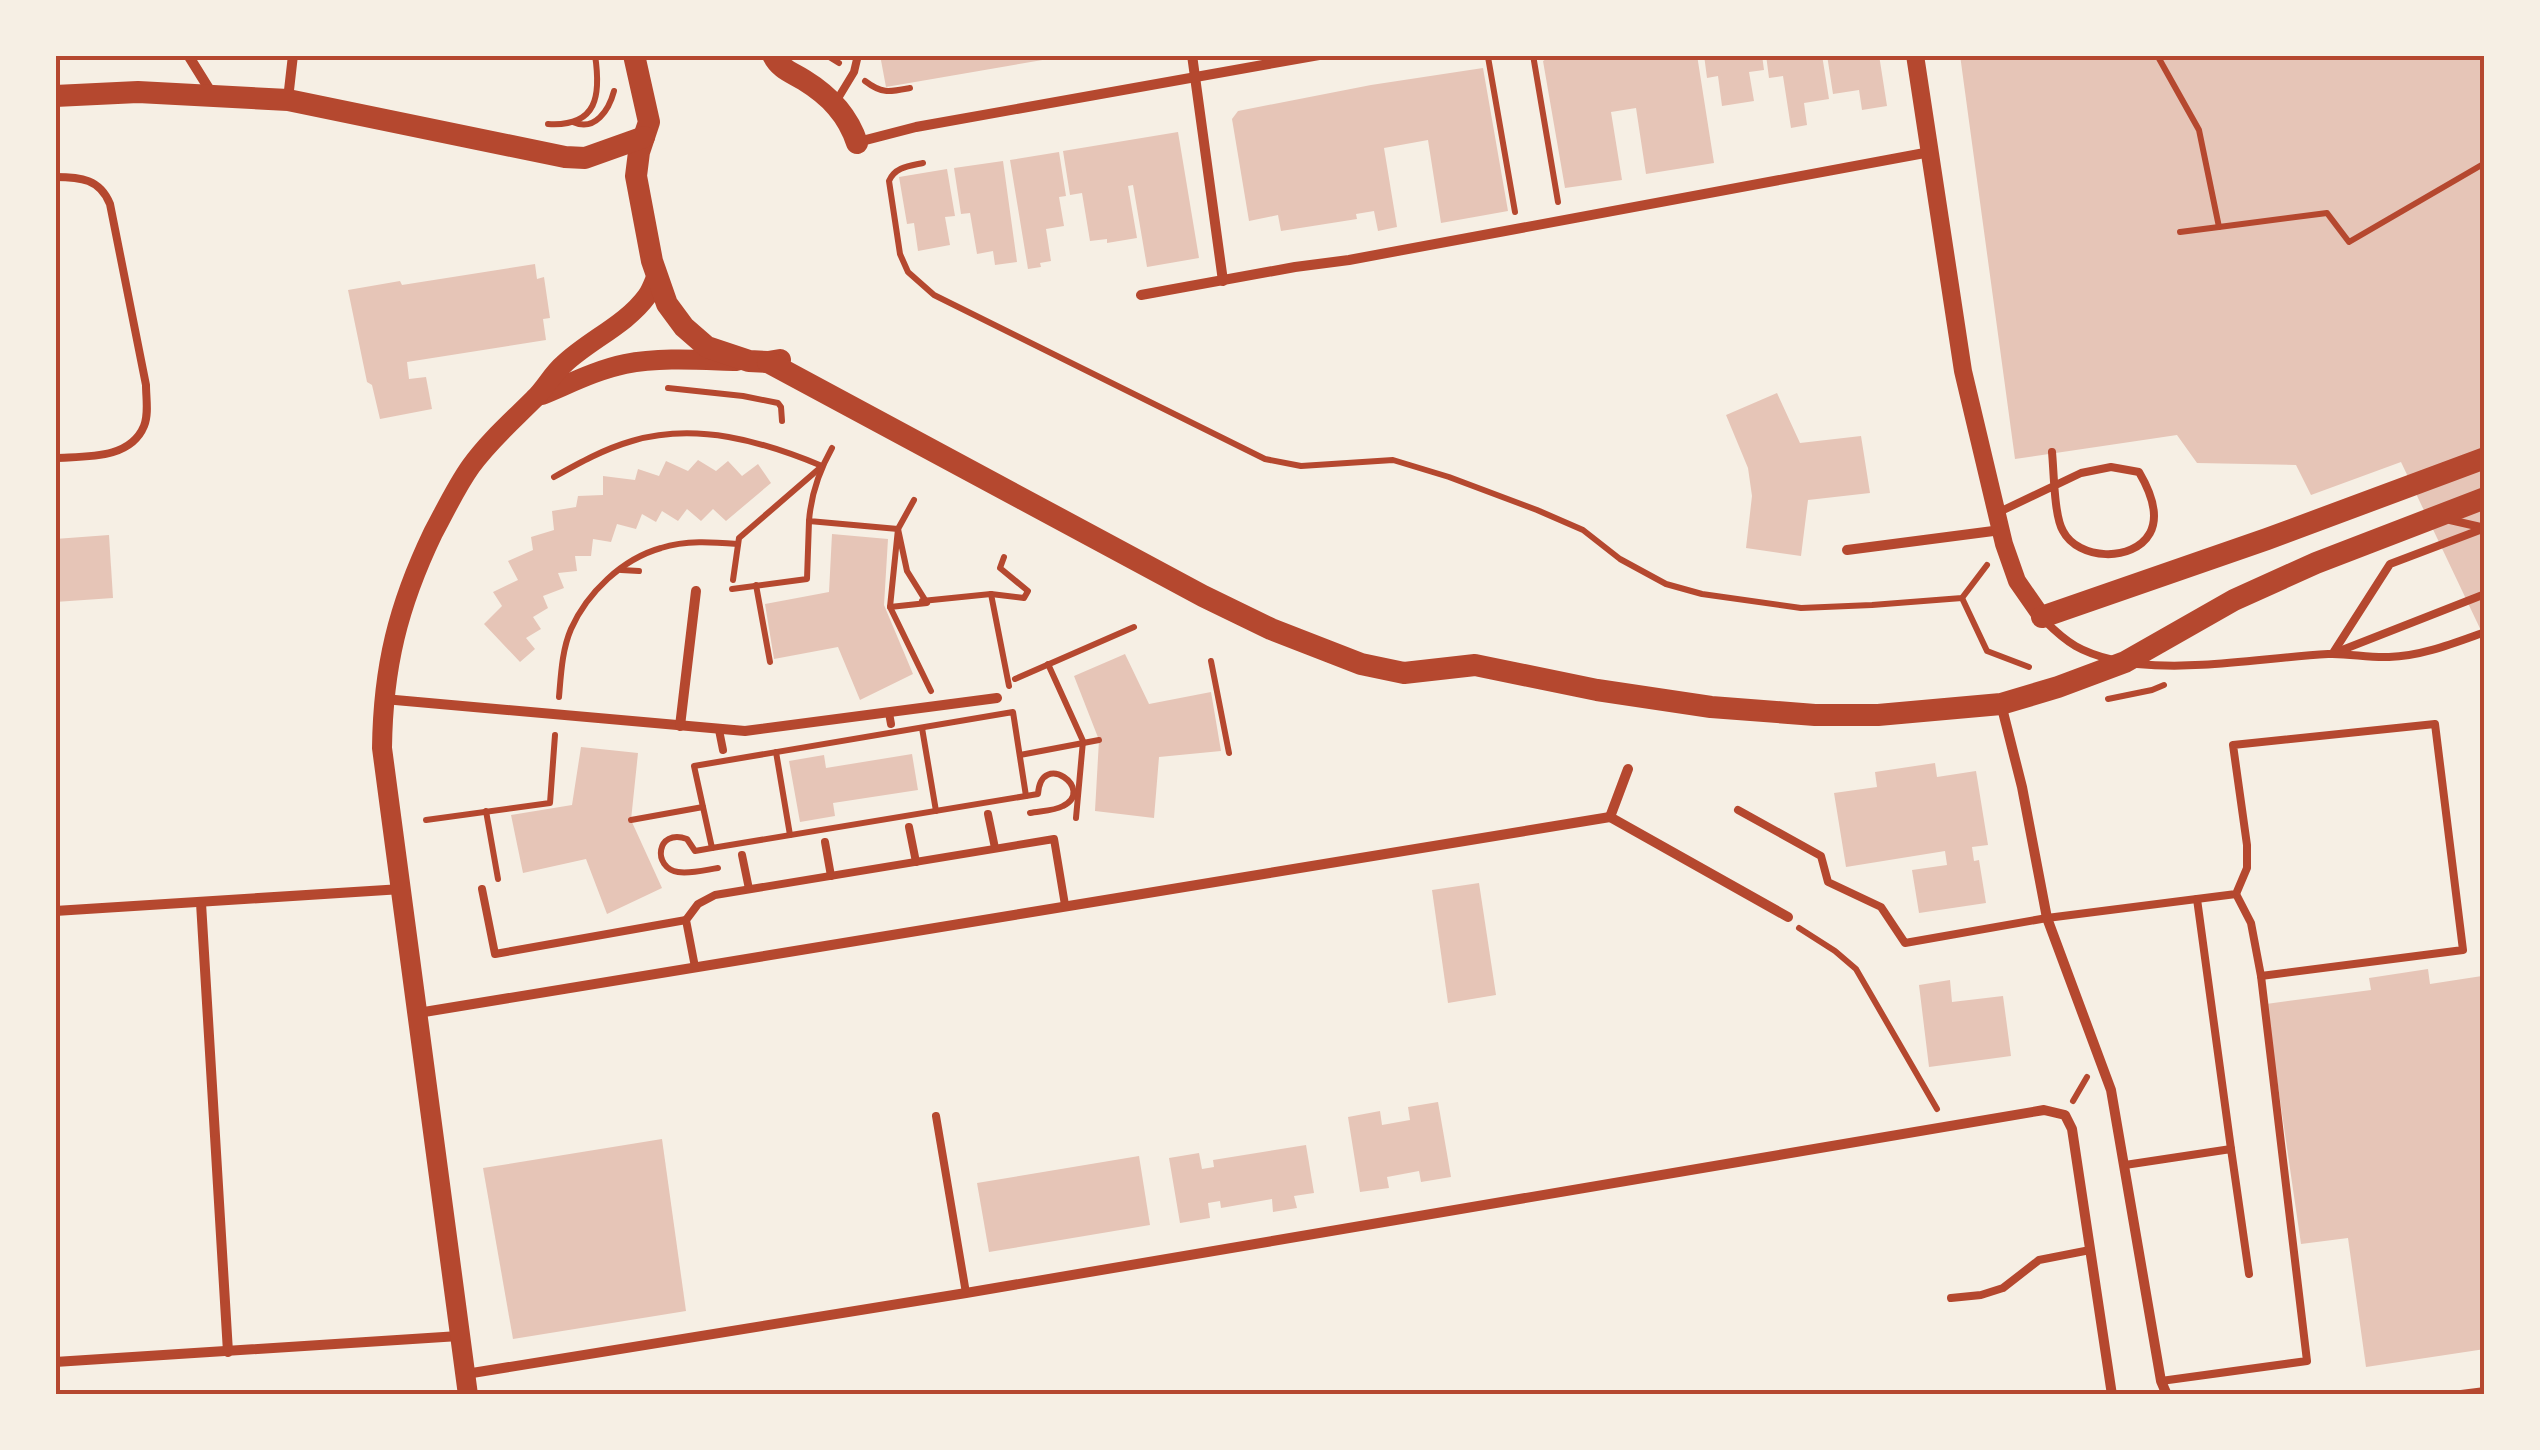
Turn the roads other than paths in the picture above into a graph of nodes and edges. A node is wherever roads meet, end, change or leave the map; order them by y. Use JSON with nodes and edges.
{"nodes":[{"id":1,"x":188,"y":55,"type":"edge"},
{"id":2,"x":293,"y":55,"type":"edge"},
{"id":3,"x":634,"y":55,"type":"edge"},
{"id":4,"x":858,"y":55,"type":"edge"},
{"id":5,"x":1192,"y":55,"type":"edge"},
{"id":6,"x":1319,"y":55,"type":"edge"},
{"id":7,"x":1915,"y":55,"type":"edge"},
{"id":8,"x":775,"y":60,"type":"edge"},
{"id":9,"x":1194,"y":78,"type":"junction"},
{"id":10,"x":55,"y":96,"type":"edge"},
{"id":11,"x":214,"y":96,"type":"junction"},
{"id":12,"x":288,"y":100,"type":"junction"},
{"id":13,"x":835,"y":104,"type":"junction"},
{"id":14,"x":646,"y":130,"type":"junction"},
{"id":15,"x":857,"y":143,"type":"joint"},
{"id":16,"x":1930,"y":152,"type":"junction"},
{"id":17,"x":55,"y":177,"type":"edge"},
{"id":18,"x":657,"y":276,"type":"junction"},
{"id":19,"x":1223,"y":281,"type":"junction"},
{"id":20,"x":1141,"y":296,"type":"dead end"},
{"id":21,"x":768,"y":361,"type":"junction"},
{"id":22,"x":536,"y":397,"type":"junction"},
{"id":23,"x":2052,"y":452,"type":"dead end"},
{"id":24,"x":55,"y":458,"type":"edge"},
{"id":25,"x":2485,"y":458,"type":"edge"},
{"id":26,"x":2485,"y":498,"type":"edge"},
{"id":27,"x":2436,"y":516,"type":"junction"},
{"id":28,"x":2485,"y":528,"type":"edge"},
{"id":29,"x":2001,"y":529,"type":"junction"},
{"id":30,"x":1847,"y":550,"type":"dead end"},
{"id":31,"x":696,"y":591,"type":"dead end"},
{"id":32,"x":2485,"y":594,"type":"edge"},
{"id":33,"x":2042,"y":617,"type":"junction"},
{"id":34,"x":2485,"y":632,"type":"edge"},
{"id":35,"x":2333,"y":654,"type":"junction"},
{"id":36,"x":2124,"y":662,"type":"junction"},
{"id":37,"x":997,"y":698,"type":"dead end"},
{"id":38,"x":383,"y":699,"type":"junction"},
{"id":39,"x":2001,"y":704,"type":"junction"},
{"id":40,"x":803,"y":723,"type":"junction"},
{"id":41,"x":680,"y":726,"type":"junction"},
{"id":42,"x":719,"y":730,"type":"junction"},
{"id":43,"x":806,"y":738,"type":"dead end"},
{"id":44,"x":723,"y":750,"type":"dead end"},
{"id":45,"x":1628,"y":768,"type":"dead end"},
{"id":46,"x":1738,"y":810,"type":"dead end"},
{"id":47,"x":988,"y":814,"type":"dead end"},
{"id":48,"x":1610,"y":818,"type":"junction"},
{"id":49,"x":909,"y":827,"type":"dead end"},
{"id":50,"x":824,"y":842,"type":"dead end"},
{"id":51,"x":995,"y":848,"type":"junction"},
{"id":52,"x":742,"y":855,"type":"dead end"},
{"id":53,"x":916,"y":862,"type":"junction"},
{"id":54,"x":832,"y":876,"type":"junction"},
{"id":55,"x":482,"y":888,"type":"dead end"},
{"id":56,"x":402,"y":889,"type":"junction"},
{"id":57,"x":749,"y":889,"type":"junction"},
{"id":58,"x":2236,"y":894,"type":"junction"},
{"id":59,"x":2197,"y":899,"type":"junction"},
{"id":60,"x":201,"y":903,"type":"junction"},
{"id":61,"x":1066,"y":905,"type":"junction"},
{"id":62,"x":55,"y":911,"type":"edge"},
{"id":63,"x":1788,"y":918,"type":"road end"},
{"id":64,"x":2046,"y":918,"type":"junction"},
{"id":65,"x":686,"y":920,"type":"junction"},
{"id":66,"x":695,"y":967,"type":"junction"},
{"id":67,"x":2261,"y":976,"type":"junction"},
{"id":68,"x":418,"y":1013,"type":"junction"},
{"id":69,"x":936,"y":1116,"type":"dead end"},
{"id":70,"x":2231,"y":1149,"type":"junction"},
{"id":71,"x":2126,"y":1165,"type":"junction"},
{"id":72,"x":2090,"y":1250,"type":"junction"},
{"id":73,"x":2248,"y":1274,"type":"dead end"},
{"id":74,"x":966,"y":1293,"type":"junction"},
{"id":75,"x":1951,"y":1298,"type":"dead end"},
{"id":76,"x":459,"y":1336,"type":"junction"},
{"id":77,"x":228,"y":1352,"type":"junction"},
{"id":78,"x":55,"y":1362,"type":"edge"},
{"id":79,"x":2162,"y":1381,"type":"junction"},
{"id":80,"x":466,"y":1384,"type":"edge"},
{"id":81,"x":2485,"y":1390,"type":"edge"},
{"id":82,"x":2112,"y":1395,"type":"edge"},
{"id":83,"x":2167,"y":1395,"type":"edge"},
{"id":84,"x":2454,"y":1395,"type":"edge"}],
"edges":[{"from":1,"to":11,"type":"street"},
{"from":2,"to":12,"type":"street"},
{"from":3,"to":14,"type":"main road"},
{"from":4,"to":13,"type":"lane"},
{"from":5,"to":9,"type":"street"},
{"from":6,"to":9,"type":"street"},
{"from":7,"to":16,"type":"street"},
{"from":8,"to":13,"type":"main road"},
{"from":9,"to":15,"type":"street"},
{"from":9,"to":19,"type":"street"},
{"from":10,"to":11,"type":"main road"},
{"from":11,"to":12,"type":"main road"},
{"from":12,"to":14,"type":"main road"},
{"from":13,"to":15,"type":"main road"},
{"from":14,"to":18,"type":"main road"},
{"from":16,"to":19,"type":"street"},
{"from":16,"to":29,"type":"street"},
{"from":17,"to":24,"type":"lane"},
{"from":18,"to":21,"type":"main road"},
{"from":18,"to":22,"type":"main road"},
{"from":19,"to":20,"type":"street"},
{"from":21,"to":22,"type":"main road"},
{"from":21,"to":39,"type":"main road"},
{"from":22,"to":38,"type":"main road"},
{"from":23,"to":29,"type":"lane"},
{"from":25,"to":33,"type":"main road"},
{"from":26,"to":27,"type":"main road"},
{"from":27,"to":28,"type":"lane"},
{"from":27,"to":36,"type":"main road"},
{"from":28,"to":35,"type":"lane"},
{"from":29,"to":30,"type":"street"},
{"from":29,"to":33,"type":"street"},
{"from":31,"to":41,"type":"street"},
{"from":32,"to":35,"type":"lane"},
{"from":33,"to":36,"type":"lane"},
{"from":34,"to":35,"type":"lane"},
{"from":35,"to":36,"type":"lane"},
{"from":36,"to":39,"type":"main road"},
{"from":37,"to":40,"type":"street"},
{"from":38,"to":41,"type":"street"},
{"from":38,"to":56,"type":"main road"},
{"from":39,"to":64,"type":"street"},
{"from":40,"to":42,"type":"street"},
{"from":40,"to":43,"type":"lane"},
{"from":41,"to":42,"type":"street"},
{"from":42,"to":44,"type":"lane"},
{"from":45,"to":48,"type":"street"},
{"from":46,"to":64,"type":"lane"},
{"from":47,"to":51,"type":"lane"},
{"from":48,"to":61,"type":"street"},
{"from":48,"to":63,"type":"street"},
{"from":49,"to":53,"type":"lane"},
{"from":50,"to":54,"type":"lane"},
{"from":51,"to":53,"type":"lane"},
{"from":51,"to":61,"type":"lane"},
{"from":52,"to":57,"type":"lane"},
{"from":53,"to":54,"type":"lane"},
{"from":54,"to":57,"type":"lane"},
{"from":55,"to":65,"type":"lane"},
{"from":56,"to":60,"type":"street"},
{"from":56,"to":68,"type":"main road"},
{"from":57,"to":65,"type":"lane"},
{"from":58,"to":59,"type":"lane"},
{"from":58,"to":67,"type":"lane"},
{"from":58,"to":67,"type":"lane"},
{"from":59,"to":64,"type":"lane"},
{"from":59,"to":70,"type":"lane"},
{"from":60,"to":62,"type":"street"},
{"from":60,"to":77,"type":"street"},
{"from":61,"to":66,"type":"street"},
{"from":64,"to":71,"type":"street"},
{"from":65,"to":66,"type":"lane"},
{"from":66,"to":68,"type":"street"},
{"from":67,"to":79,"type":"lane"},
{"from":68,"to":76,"type":"main road"},
{"from":69,"to":74,"type":"lane"},
{"from":70,"to":71,"type":"lane"},
{"from":70,"to":73,"type":"lane"},
{"from":71,"to":79,"type":"street"},
{"from":72,"to":74,"type":"street"},
{"from":72,"to":75,"type":"lane"},
{"from":72,"to":82,"type":"street"},
{"from":74,"to":80,"type":"street"},
{"from":76,"to":77,"type":"street"},
{"from":76,"to":80,"type":"main road"},
{"from":77,"to":78,"type":"street"},
{"from":79,"to":83,"type":"street"},
{"from":81,"to":84,"type":"lane"}]}
